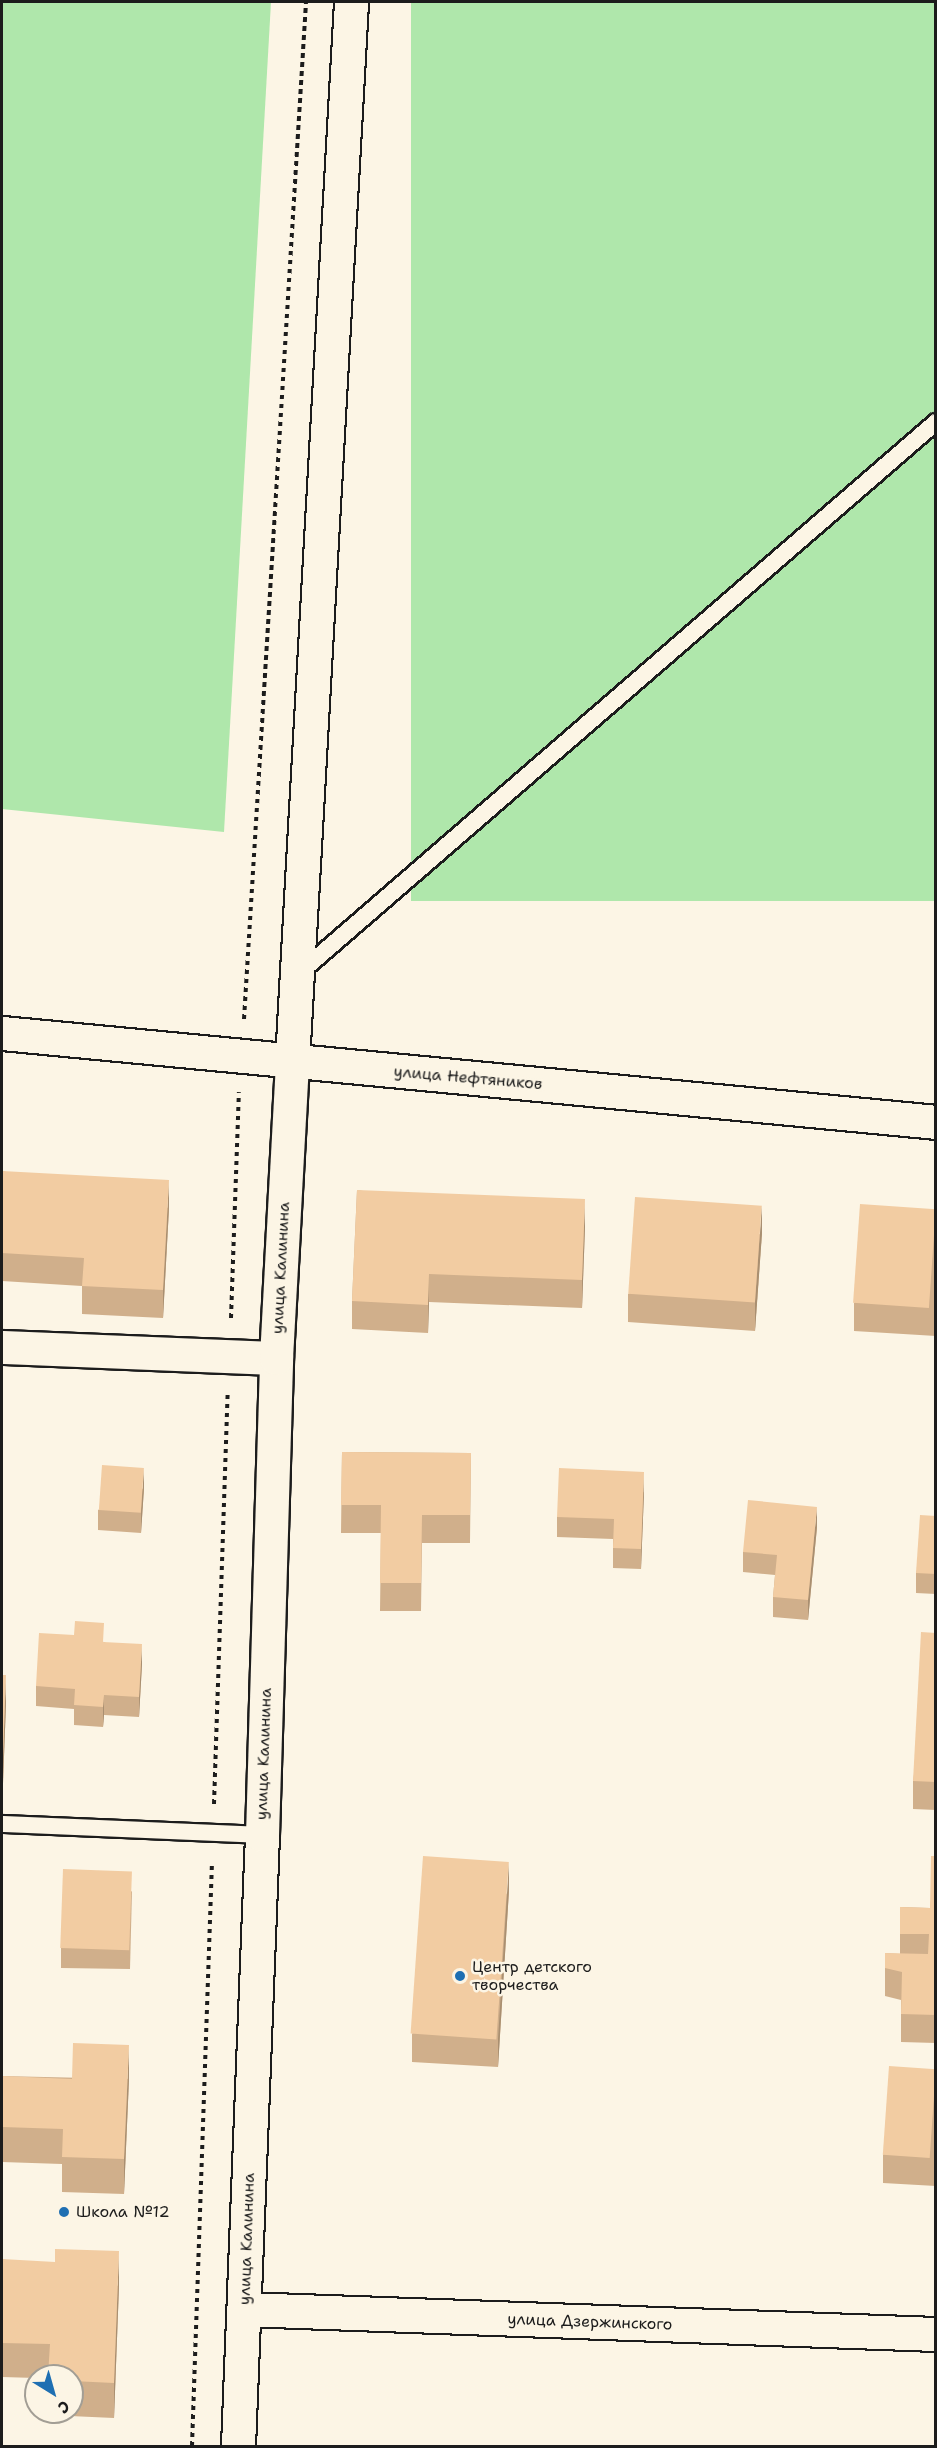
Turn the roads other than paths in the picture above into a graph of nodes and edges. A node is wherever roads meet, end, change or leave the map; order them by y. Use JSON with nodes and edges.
{"nodes":[{"id":1,"x":351,"y":2,"type":"edge"},
{"id":2,"x":936,"y":422,"type":"edge"},
{"id":3,"x":297,"y":976,"type":"junction"},
{"id":4,"x":2,"y":1033,"type":"edge"},
{"id":5,"x":292,"y":1061,"type":"junction"},
{"id":6,"x":936,"y":1122,"type":"edge"},
{"id":7,"x":2,"y":1347,"type":"edge"},
{"id":8,"x":276,"y":1358,"type":"junction"},
{"id":9,"x":2,"y":1824,"type":"edge"},
{"id":10,"x":262,"y":1835,"type":"junction"},
{"id":11,"x":244,"y":2309,"type":"junction"},
{"id":12,"x":936,"y":2334,"type":"edge"},
{"id":13,"x":238,"y":2446,"type":"edge"}],
"edges":[{"from":1,"to":3,"type":"main road","name":"улица Калинина"},
{"from":2,"to":3,"type":"lane"},
{"from":3,"to":5,"type":"main road","name":"улица Калинина"},
{"from":4,"to":5,"type":"main road","name":"улица Нефтяников"},
{"from":5,"to":6,"type":"main road","name":"улица Нефтяников"},
{"from":5,"to":8,"type":"main road","name":"улица Калинина"},
{"from":7,"to":8,"type":"main road"},
{"from":8,"to":10,"type":"main road","name":"улица Калинина"},
{"from":9,"to":10,"type":"lane"},
{"from":10,"to":11,"type":"main road","name":"улица Калинина"},
{"from":11,"to":12,"type":"main road","name":"улица Дзержинского"},
{"from":11,"to":13,"type":"main road","name":"улица Калинина"}]}
